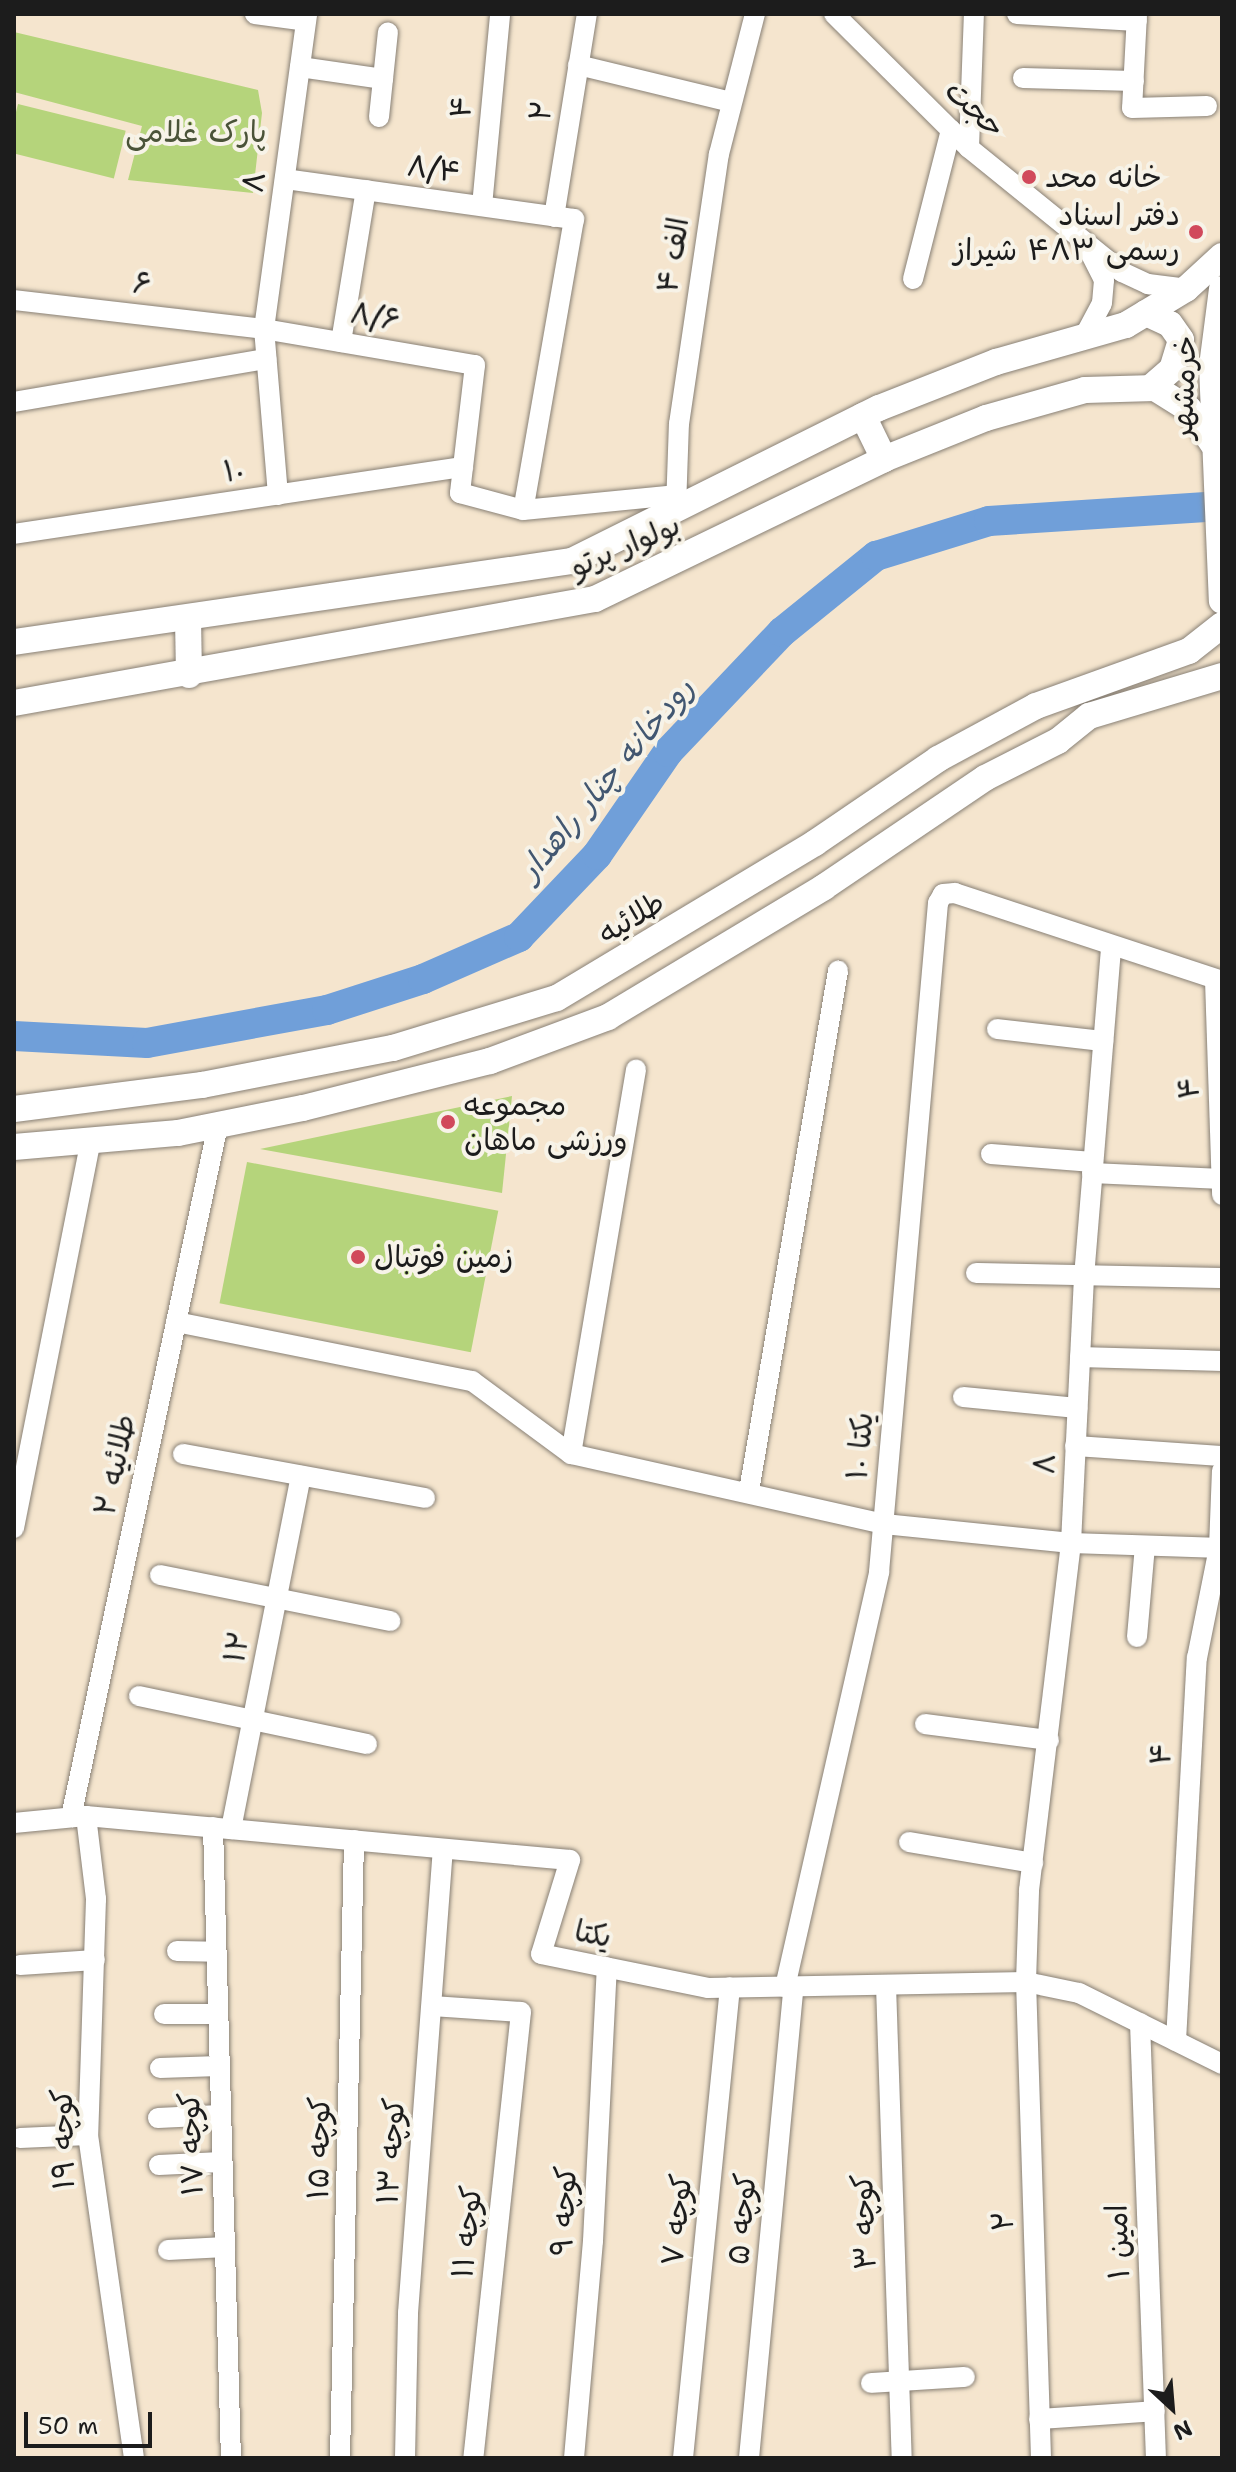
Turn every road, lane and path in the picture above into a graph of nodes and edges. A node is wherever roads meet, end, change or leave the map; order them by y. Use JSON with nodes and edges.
{"nodes":[{"id":1,"x":255,"y":14,"type":"edge"},
{"id":2,"x":500,"y":14,"type":"edge"},
{"id":3,"x":587,"y":14,"type":"edge"},
{"id":4,"x":755,"y":14,"type":"edge"},
{"id":5,"x":834,"y":14,"type":"edge"},
{"id":6,"x":974,"y":14,"type":"edge"},
{"id":7,"x":1017,"y":14,"type":"edge"},
{"id":8,"x":307,"y":18,"type":"edge"},
{"id":9,"x":1137,"y":18,"type":"edge"},
{"id":10,"x":388,"y":32,"type":"dead end"},
{"id":11,"x":578,"y":65,"type":"junction"},
{"id":12,"x":300,"y":67,"type":"junction"},
{"id":13,"x":1023,"y":78,"type":"dead end"},
{"id":14,"x":383,"y":79,"type":"junction"},
{"id":15,"x":1134,"y":81,"type":"junction"},
{"id":16,"x":731,"y":102,"type":"junction"},
{"id":17,"x":1207,"y":106,"type":"dead end"},
{"id":18,"x":379,"y":117,"type":"dead end"},
{"id":19,"x":951,"y":130,"type":"junction"},
{"id":20,"x":969,"y":148,"type":"junction"},
{"id":21,"x":285,"y":179,"type":"junction"},
{"id":22,"x":366,"y":190,"type":"junction"},
{"id":23,"x":482,"y":206,"type":"junction"},
{"id":24,"x":564,"y":218,"type":"junction"},
{"id":25,"x":1082,"y":238,"type":"junction"},
{"id":26,"x":1222,"y":256,"type":"edge"},
{"id":27,"x":913,"y":279,"type":"dead end"},
{"id":28,"x":1186,"y":289,"type":"junction"},
{"id":29,"x":1222,"y":289,"type":"edge"},
{"id":30,"x":14,"y":300,"type":"edge"},
{"id":31,"x":1146,"y":313,"type":"junction"},
{"id":32,"x":264,"y":329,"type":"junction"},
{"id":33,"x":1084,"y":337,"type":"junction"},
{"id":34,"x":341,"y":342,"type":"junction"},
{"id":35,"x":266,"y":359,"type":"junction"},
{"id":36,"x":1150,"y":388,"type":"junction"},
{"id":37,"x":14,"y":402,"type":"edge"},
{"id":38,"x":863,"y":416,"type":"junction"},
{"id":39,"x":1213,"y":444,"type":"junction"},
{"id":40,"x":884,"y":459,"type":"junction"},
{"id":41,"x":463,"y":467,"type":"junction"},
{"id":42,"x":278,"y":495,"type":"junction"},
{"id":43,"x":676,"y":502,"type":"junction"},
{"id":44,"x":523,"y":510,"type":"junction"},
{"id":45,"x":14,"y":534,"type":"edge"},
{"id":46,"x":1222,"y":601,"type":"edge"},
{"id":47,"x":188,"y":618,"type":"junction"},
{"id":48,"x":1222,"y":625,"type":"edge"},
{"id":49,"x":14,"y":642,"type":"edge"},
{"id":50,"x":189,"y":675,"type":"junction"},
{"id":51,"x":1222,"y":676,"type":"edge"},
{"id":52,"x":14,"y":703,"type":"edge"},
{"id":53,"x":1111,"y":946,"type":"junction"},
{"id":54,"x":838,"y":971,"type":"dead end"},
{"id":55,"x":1218,"y":980,"type":"edge"},
{"id":56,"x":997,"y":1029,"type":"dead end"},
{"id":57,"x":1103,"y":1041,"type":"junction"},
{"id":58,"x":636,"y":1069,"type":"dead end"},
{"id":59,"x":14,"y":1109,"type":"edge"},
{"id":60,"x":218,"y":1125,"type":"junction"},
{"id":61,"x":90,"y":1144,"type":"junction"},
{"id":62,"x":14,"y":1147,"type":"edge"},
{"id":63,"x":991,"y":1154,"type":"dead end"},
{"id":64,"x":1092,"y":1168,"type":"junction"},
{"id":65,"x":1222,"y":1179,"type":"edge"},
{"id":66,"x":1222,"y":1195,"type":"edge"},
{"id":67,"x":976,"y":1273,"type":"dead end"},
{"id":68,"x":1084,"y":1277,"type":"junction"},
{"id":69,"x":1222,"y":1278,"type":"edge"},
{"id":70,"x":176,"y":1322,"type":"junction"},
{"id":71,"x":1080,"y":1357,"type":"junction"},
{"id":72,"x":1222,"y":1361,"type":"edge"},
{"id":73,"x":963,"y":1397,"type":"dead end"},
{"id":74,"x":1077,"y":1408,"type":"junction"},
{"id":75,"x":1075,"y":1446,"type":"junction"},
{"id":76,"x":183,"y":1454,"type":"dead end"},
{"id":77,"x":571,"y":1454,"type":"junction"},
{"id":78,"x":1222,"y":1456,"type":"edge"},
{"id":79,"x":1222,"y":1471,"type":"edge"},
{"id":80,"x":301,"y":1476,"type":"junction"},
{"id":81,"x":749,"y":1491,"type":"junction"},
{"id":82,"x":425,"y":1498,"type":"dead end"},
{"id":83,"x":884,"y":1524,"type":"junction"},
{"id":84,"x":14,"y":1528,"type":"edge"},
{"id":85,"x":1071,"y":1543,"type":"junction"},
{"id":86,"x":1145,"y":1546,"type":"junction"},
{"id":87,"x":1220,"y":1548,"type":"edge"},
{"id":88,"x":160,"y":1575,"type":"dead end"},
{"id":89,"x":277,"y":1598,"type":"junction"},
{"id":90,"x":390,"y":1621,"type":"dead end"},
{"id":91,"x":1137,"y":1637,"type":"dead end"},
{"id":92,"x":139,"y":1696,"type":"dead end"},
{"id":93,"x":253,"y":1720,"type":"junction"},
{"id":94,"x":925,"y":1724,"type":"dead end"},
{"id":95,"x":1049,"y":1740,"type":"junction"},
{"id":96,"x":367,"y":1744,"type":"dead end"},
{"id":97,"x":79,"y":1816,"type":"junction"},
{"id":98,"x":14,"y":1823,"type":"edge"},
{"id":99,"x":222,"y":1828,"type":"junction"},
{"id":100,"x":354,"y":1840,"type":"junction"},
{"id":101,"x":909,"y":1842,"type":"dead end"},
{"id":102,"x":443,"y":1849,"type":"junction"},
{"id":103,"x":1033,"y":1863,"type":"junction"},
{"id":104,"x":177,"y":1951,"type":"dead end"},
{"id":105,"x":216,"y":1952,"type":"junction"},
{"id":106,"x":95,"y":1960,"type":"junction"},
{"id":107,"x":20,"y":1965,"type":"dead end"},
{"id":108,"x":607,"y":1967,"type":"junction"},
{"id":109,"x":1026,"y":1982,"type":"junction"},
{"id":110,"x":886,"y":1985,"type":"junction"},
{"id":111,"x":790,"y":1986,"type":"junction"},
{"id":112,"x":730,"y":1987,"type":"junction"},
{"id":113,"x":432,"y":2006,"type":"junction"},
{"id":114,"x":164,"y":2014,"type":"dead end"},
{"id":115,"x":218,"y":2014,"type":"junction"},
{"id":116,"x":1140,"y":2023,"type":"junction"},
{"id":117,"x":1176,"y":2041,"type":"junction"},
{"id":118,"x":1222,"y":2064,"type":"edge"},
{"id":119,"x":219,"y":2066,"type":"junction"},
{"id":120,"x":160,"y":2068,"type":"dead end"},
{"id":121,"x":220,"y":2115,"type":"junction"},
{"id":122,"x":158,"y":2118,"type":"dead end"},
{"id":123,"x":88,"y":2135,"type":"junction"},
{"id":124,"x":20,"y":2138,"type":"dead end"},
{"id":125,"x":221,"y":2162,"type":"junction"},
{"id":126,"x":159,"y":2165,"type":"dead end"},
{"id":127,"x":225,"y":2247,"type":"junction"},
{"id":128,"x":168,"y":2250,"type":"dead end"},
{"id":129,"x":965,"y":2377,"type":"dead end"},
{"id":130,"x":899,"y":2381,"type":"junction"},
{"id":131,"x":871,"y":2383,"type":"dead end"},
{"id":132,"x":1155,"y":2411,"type":"junction"},
{"id":133,"x":1039,"y":2419,"type":"junction"},
{"id":134,"x":134,"y":2458,"type":"edge"},
{"id":135,"x":231,"y":2458,"type":"edge"},
{"id":136,"x":340,"y":2458,"type":"edge"},
{"id":137,"x":405,"y":2458,"type":"edge"},
{"id":138,"x":473,"y":2458,"type":"edge"},
{"id":139,"x":574,"y":2458,"type":"edge"},
{"id":140,"x":683,"y":2458,"type":"edge"},
{"id":141,"x":749,"y":2458,"type":"edge"},
{"id":142,"x":902,"y":2458,"type":"edge"},
{"id":143,"x":1041,"y":2458,"type":"edge"},
{"id":144,"x":1156,"y":2458,"type":"edge"}],
"edges":[{"from":1,"to":8,"type":"street"},
{"from":2,"to":23,"type":"street","name":"۴"},
{"from":3,"to":11,"type":"street","name":"۲"},
{"from":4,"to":16,"type":"street","name":"۴ الف"},
{"from":5,"to":19,"type":"street","name":"حجت"},
{"from":6,"to":20,"type":"street"},
{"from":7,"to":9,"type":"street"},
{"from":8,"to":12,"type":"street","name":"۸"},
{"from":9,"to":15,"type":"street"},
{"from":10,"to":14,"type":"street"},
{"from":11,"to":16,"type":"street"},
{"from":11,"to":24,"type":"street","name":"۲"},
{"from":12,"to":14,"type":"street"},
{"from":12,"to":21,"type":"street","name":"۸"},
{"from":13,"to":15,"type":"street"},
{"from":14,"to":18,"type":"street"},
{"from":15,"to":17,"type":"street"},
{"from":16,"to":43,"type":"street","name":"۴ الف"},
{"from":19,"to":20,"type":"street","name":"حجت"},
{"from":19,"to":27,"type":"street"},
{"from":20,"to":25,"type":"street","name":"حجت"},
{"from":21,"to":22,"type":"street","name":"۸/۴"},
{"from":21,"to":32,"type":"street","name":"۸"},
{"from":22,"to":23,"type":"street","name":"۸/۴"},
{"from":22,"to":34,"type":"street"},
{"from":23,"to":24,"type":"street","name":"۸/۴"},
{"from":24,"to":44,"type":"street","name":"۲"},
{"from":25,"to":28,"type":"street","name":"حجت"},
{"from":25,"to":33,"type":"street"},
{"from":26,"to":28,"type":"main road","name":"بولوار پرتو"},
{"from":28,"to":31,"type":"main road","name":"بولوار پرتو"},
{"from":29,"to":39,"type":"main road","name":"خرمشهر"},
{"from":30,"to":32,"type":"street","name":"۶"},
{"from":31,"to":33,"type":"main road","name":"بولوار پرتو"},
{"from":31,"to":36,"type":"main road"},
{"from":32,"to":34,"type":"street","name":"۸/۶"},
{"from":32,"to":35,"type":"street","name":"۸"},
{"from":33,"to":38,"type":"main road","name":"بولوار پرتو"},
{"from":34,"to":41,"type":"street","name":"۸/۶"},
{"from":35,"to":37,"type":"street"},
{"from":35,"to":42,"type":"street","name":"۸"},
{"from":36,"to":39,"type":"main road"},
{"from":36,"to":40,"type":"main road","name":"بولوار پرتو"},
{"from":38,"to":40,"type":"main road"},
{"from":38,"to":43,"type":"main road","name":"بولوار پرتو"},
{"from":39,"to":46,"type":"main road","name":"خرمشهر"},
{"from":40,"to":50,"type":"main road","name":"بولوار پرتو"},
{"from":41,"to":42,"type":"street","name":"۱۰"},
{"from":41,"to":44,"type":"street"},
{"from":42,"to":45,"type":"street","name":"۱۰"},
{"from":43,"to":44,"type":"street"},
{"from":43,"to":47,"type":"main road","name":"بولوار پرتو"},
{"from":47,"to":49,"type":"main road","name":"بولوار پرتو"},
{"from":47,"to":50,"type":"main road"},
{"from":48,"to":59,"type":"main road","name":"طلائیه"},
{"from":50,"to":52,"type":"main road","name":"بولوار پرتو"},
{"from":51,"to":60,"type":"main road"},
{"from":53,"to":55,"type":"street"},
{"from":53,"to":57,"type":"street","name":"۸"},
{"from":53,"to":83,"type":"street","name":"۱۰ یکتا"},
{"from":54,"to":81,"type":"street"},
{"from":55,"to":65,"type":"street","name":"۴"},
{"from":56,"to":57,"type":"street"},
{"from":57,"to":64,"type":"street","name":"۸"},
{"from":58,"to":77,"type":"street"},
{"from":60,"to":61,"type":"main road"},
{"from":60,"to":70,"type":"street","name":"طلائیه ۲"},
{"from":61,"to":62,"type":"main road"},
{"from":61,"to":84,"type":"street"},
{"from":63,"to":64,"type":"street"},
{"from":64,"to":65,"type":"street"},
{"from":64,"to":68,"type":"street","name":"۸"},
{"from":65,"to":66,"type":"street","name":"۴"},
{"from":67,"to":68,"type":"street"},
{"from":68,"to":69,"type":"street"},
{"from":68,"to":71,"type":"street","name":"۸"},
{"from":70,"to":77,"type":"street"},
{"from":70,"to":97,"type":"street","name":"طلائیه ۲"},
{"from":71,"to":72,"type":"street"},
{"from":71,"to":74,"type":"street","name":"۸"},
{"from":73,"to":74,"type":"street"},
{"from":74,"to":75,"type":"street","name":"۸"},
{"from":75,"to":78,"type":"street"},
{"from":75,"to":85,"type":"street","name":"۸"},
{"from":76,"to":80,"type":"street"},
{"from":77,"to":81,"type":"street"},
{"from":79,"to":87,"type":"street","name":"۴"},
{"from":80,"to":82,"type":"street"},
{"from":80,"to":89,"type":"street","name":"۱۲"},
{"from":81,"to":83,"type":"street"},
{"from":83,"to":85,"type":"street"},
{"from":83,"to":111,"type":"street","name":"۱۰ یکتا"},
{"from":85,"to":86,"type":"street"},
{"from":85,"to":95,"type":"street","name":"۸"},
{"from":86,"to":87,"type":"street"},
{"from":86,"to":91,"type":"street"},
{"from":87,"to":117,"type":"street","name":"۴"},
{"from":88,"to":89,"type":"street"},
{"from":89,"to":90,"type":"street"},
{"from":89,"to":93,"type":"street","name":"۱۲"},
{"from":92,"to":93,"type":"street"},
{"from":93,"to":96,"type":"street"},
{"from":93,"to":99,"type":"street","name":"۱۲"},
{"from":94,"to":95,"type":"street"},
{"from":95,"to":103,"type":"street","name":"۸"},
{"from":97,"to":98,"type":"street","name":"یکتا"},
{"from":97,"to":99,"type":"street","name":"یکتا"},
{"from":97,"to":106,"type":"street","name":"کوچه ۱۹"},
{"from":99,"to":100,"type":"street","name":"یکتا"},
{"from":99,"to":105,"type":"street","name":"کوچه ۱۷"},
{"from":100,"to":102,"type":"street","name":"یکتا"},
{"from":100,"to":136,"type":"street","name":"کوچه ۱۵"},
{"from":101,"to":103,"type":"street"},
{"from":102,"to":108,"type":"street","name":"یکتا"},
{"from":102,"to":113,"type":"street","name":"کوچه ۱۳"},
{"from":103,"to":109,"type":"street","name":"۸"},
{"from":104,"to":105,"type":"street"},
{"from":105,"to":115,"type":"street","name":"کوچه ۱۷"},
{"from":106,"to":107,"type":"street"},
{"from":106,"to":123,"type":"street","name":"کوچه ۱۹"},
{"from":108,"to":112,"type":"street","name":"یکتا"},
{"from":108,"to":139,"type":"street","name":"کوچه ۹"},
{"from":109,"to":110,"type":"street","name":"یکتا"},
{"from":109,"to":116,"type":"street","name":"یکتا"},
{"from":109,"to":133,"type":"street","name":"۲"},
{"from":110,"to":111,"type":"street","name":"یکتا"},
{"from":110,"to":130,"type":"street","name":"کوچه ۳"},
{"from":111,"to":112,"type":"street","name":"یکتا"},
{"from":111,"to":141,"type":"street","name":"کوچه ۵"},
{"from":112,"to":140,"type":"street","name":"کوچه ۷"},
{"from":113,"to":137,"type":"street","name":"کوچه ۱۳"},
{"from":113,"to":138,"type":"street","name":"کوچه ۱۱"},
{"from":114,"to":115,"type":"street"},
{"from":115,"to":119,"type":"street","name":"کوچه ۱۷"},
{"from":116,"to":117,"type":"street","name":"یکتا"},
{"from":116,"to":132,"type":"street","name":"امین ۱"},
{"from":117,"to":118,"type":"street","name":"یکتا"},
{"from":119,"to":120,"type":"street"},
{"from":119,"to":121,"type":"street","name":"کوچه ۱۷"},
{"from":121,"to":122,"type":"street"},
{"from":121,"to":125,"type":"street","name":"کوچه ۱۷"},
{"from":123,"to":124,"type":"street"},
{"from":123,"to":134,"type":"street","name":"کوچه ۱۹"},
{"from":125,"to":126,"type":"street"},
{"from":125,"to":127,"type":"street","name":"کوچه ۱۷"},
{"from":127,"to":128,"type":"street"},
{"from":127,"to":135,"type":"street","name":"کوچه ۱۷"},
{"from":129,"to":130,"type":"street"},
{"from":130,"to":131,"type":"street"},
{"from":130,"to":142,"type":"street","name":"کوچه ۳"},
{"from":132,"to":133,"type":"street"},
{"from":132,"to":144,"type":"street","name":"امین ۱"},
{"from":133,"to":143,"type":"street","name":"۲"}]}
